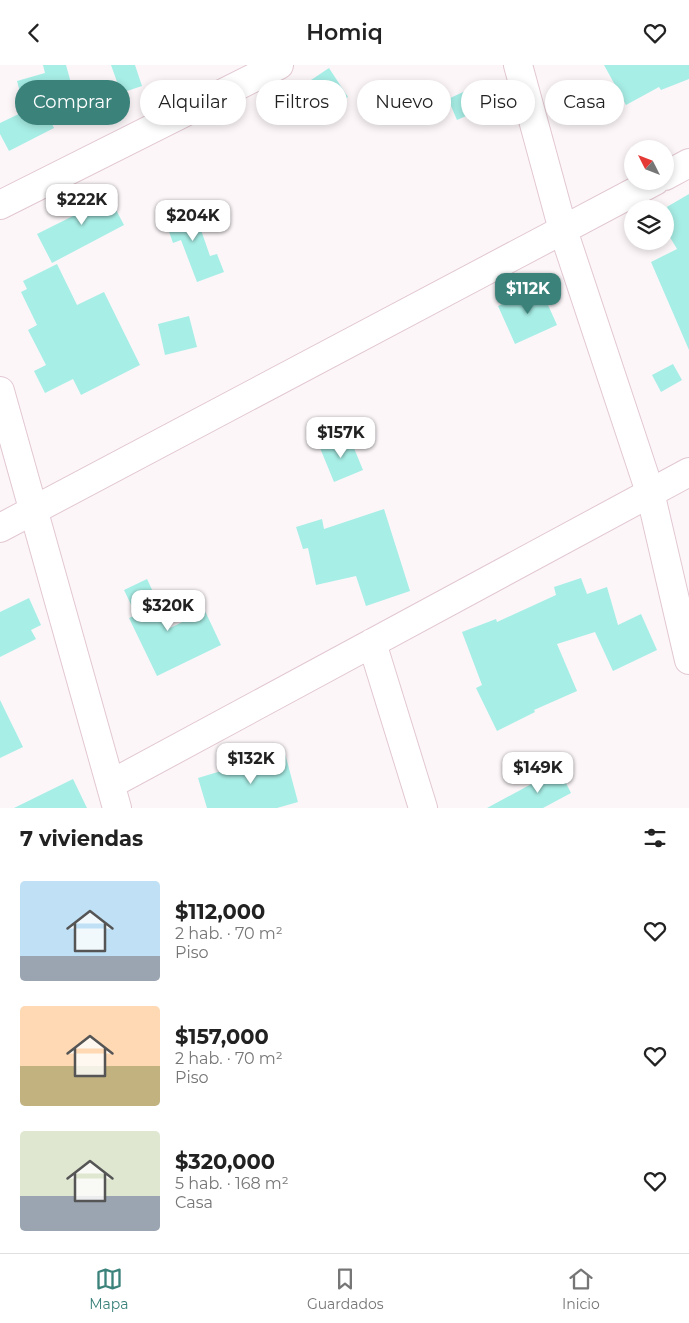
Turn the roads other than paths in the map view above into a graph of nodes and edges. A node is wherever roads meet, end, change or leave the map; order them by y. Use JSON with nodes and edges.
{"nodes":[{"id":1,"x":279,"y":65,"type":"edge"},
{"id":2,"x":518,"y":65,"type":"edge"},
{"id":3,"x":689,"y":163,"type":"edge"},
{"id":4,"x":674,"y":171,"type":"edge"},
{"id":5,"x":638,"y":190,"type":"edge"},
{"id":6,"x":0,"y":205,"type":"edge"},
{"id":7,"x":563,"y":230,"type":"junction"},
{"id":8,"x":0,"y":391,"type":"edge"},
{"id":9,"x":689,"y":472,"type":"edge"},
{"id":10,"x":650,"y":492,"type":"junction"},
{"id":11,"x":33,"y":510,"type":"junction"},
{"id":12,"x":0,"y":528,"type":"edge"},
{"id":13,"x":372,"y":643,"type":"junction"},
{"id":14,"x":689,"y":660,"type":"edge"},
{"id":15,"x":114,"y":796,"type":"edge"},
{"id":16,"x":423,"y":808,"type":"edge"}],
"edges":[{"from":1,"to":6,"type":"street"},
{"from":2,"to":7,"type":"street"},
{"from":3,"to":4,"type":"street"},
{"from":5,"to":7,"type":"street"},
{"from":7,"to":10,"type":"street"},
{"from":7,"to":11,"type":"street"},
{"from":8,"to":11,"type":"street"},
{"from":9,"to":10,"type":"street"},
{"from":10,"to":13,"type":"street"},
{"from":10,"to":14,"type":"street"},
{"from":11,"to":12,"type":"street"},
{"from":11,"to":15,"type":"street"},
{"from":13,"to":15,"type":"street"},
{"from":13,"to":16,"type":"street"}]}
